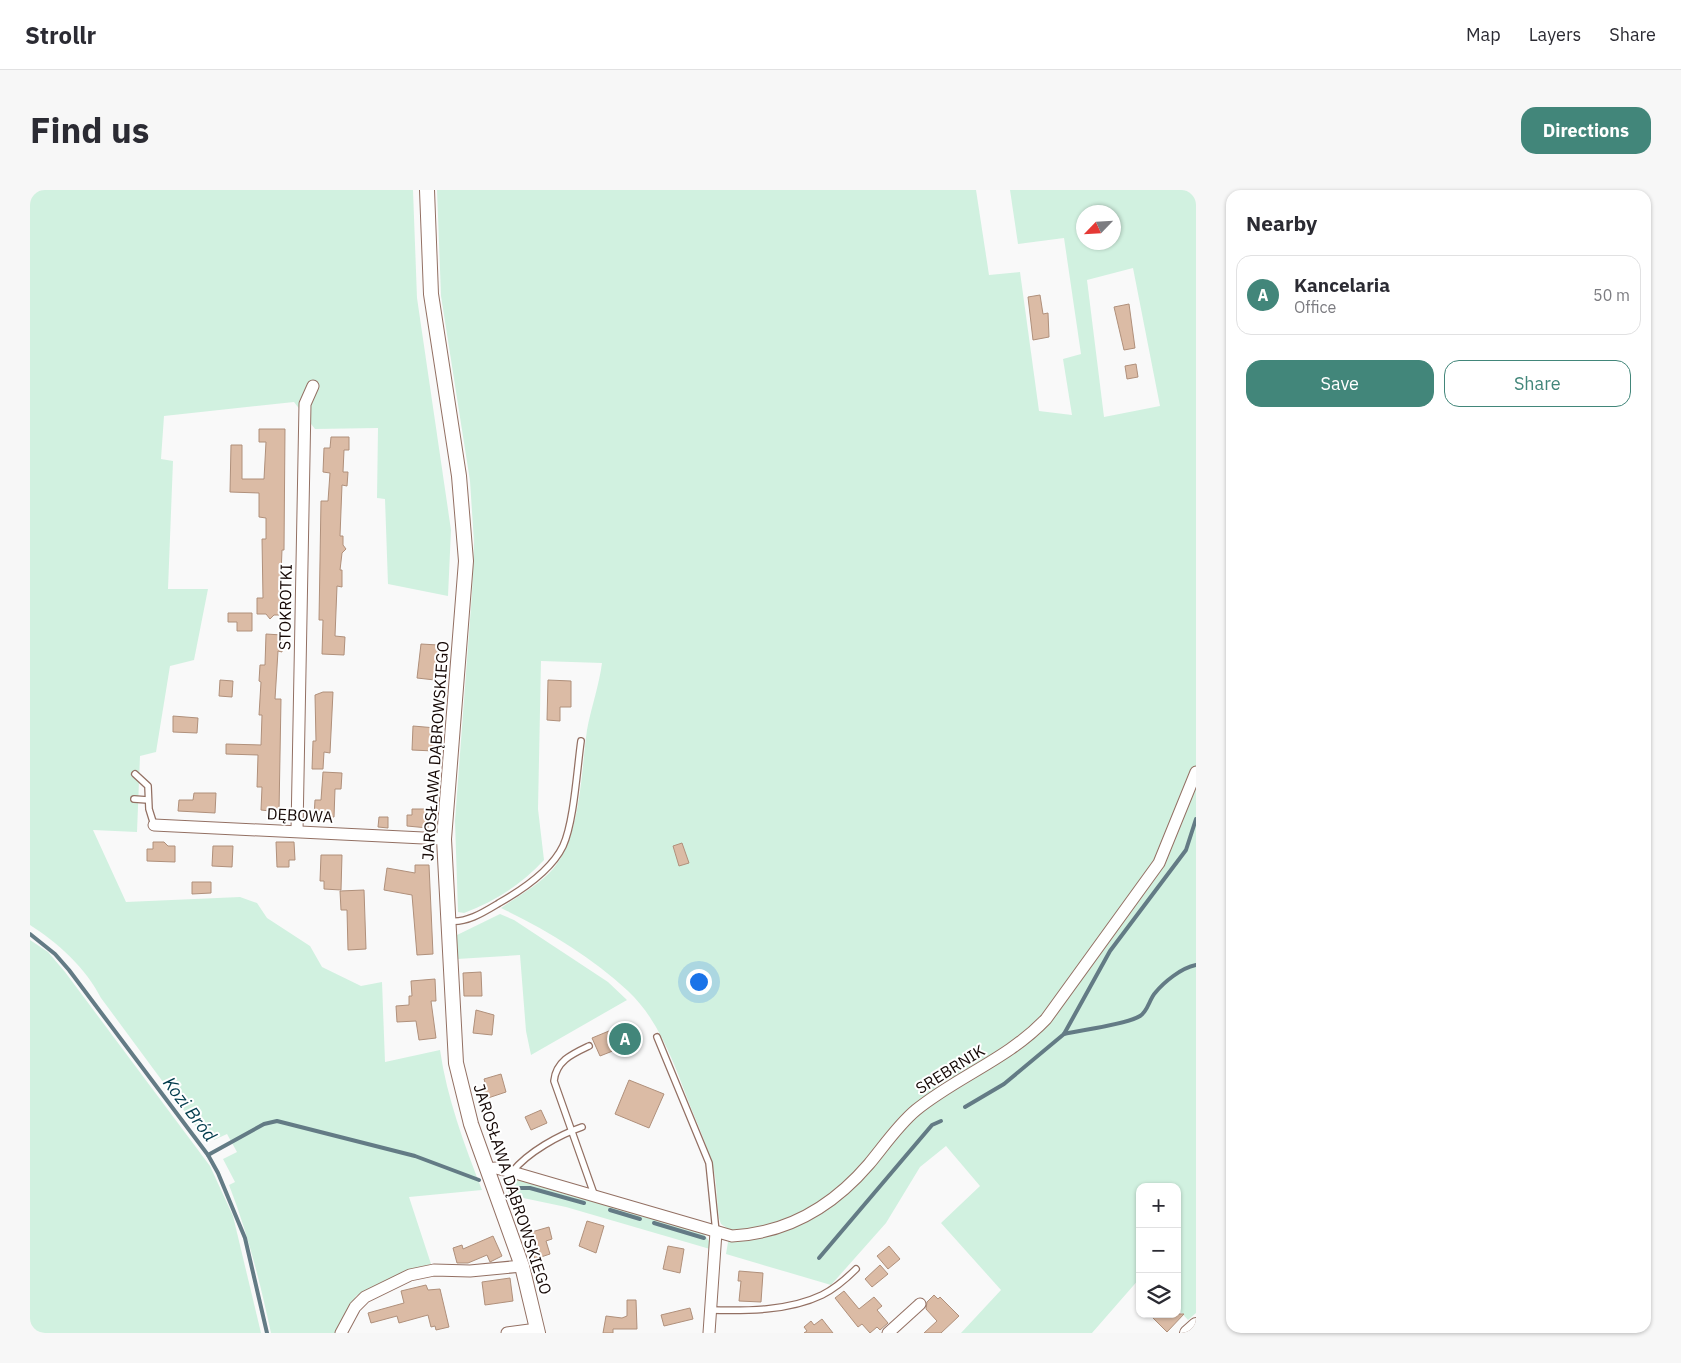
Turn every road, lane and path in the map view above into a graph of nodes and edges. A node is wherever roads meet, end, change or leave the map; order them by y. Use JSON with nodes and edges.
{"nodes":[{"id":1,"x":427,"y":190,"type":"edge"},
{"id":2,"x":313,"y":386,"type":"dead end"},
{"id":3,"x":581,"y":741,"type":"dead end"},
{"id":4,"x":1196,"y":772,"type":"edge"},
{"id":5,"x":135,"y":774,"type":"dead end"},
{"id":6,"x":134,"y":799,"type":"dead end"},
{"id":7,"x":148,"y":800,"type":"junction"},
{"id":8,"x":154,"y":825,"type":"joint"},
{"id":9,"x":297,"y":830,"type":"junction"},
{"id":10,"x":444,"y":839,"type":"junction"},
{"id":11,"x":448,"y":921,"type":"junction"},
{"id":12,"x":657,"y":1037,"type":"dead end"},
{"id":13,"x":589,"y":1046,"type":"dead end"},
{"id":14,"x":582,"y":1127,"type":"dead end"},
{"id":15,"x":571,"y":1131,"type":"junction"},
{"id":16,"x":487,"y":1169,"type":"junction"},
{"id":17,"x":512,"y":1172,"type":"junction"},
{"id":18,"x":594,"y":1194,"type":"junction"},
{"id":19,"x":716,"y":1232,"type":"junction"},
{"id":20,"x":522,"y":1266,"type":"junction"},
{"id":21,"x":856,"y":1269,"type":"dead end"},
{"id":22,"x":920,"y":1304,"type":"dead end"},
{"id":23,"x":710,"y":1310,"type":"junction"},
{"id":24,"x":1196,"y":1325,"type":"edge"},
{"id":25,"x":538,"y":1331,"type":"edge"},
{"id":26,"x":341,"y":1333,"type":"edge"},
{"id":27,"x":507,"y":1333,"type":"edge"},
{"id":28,"x":709,"y":1333,"type":"edge"},
{"id":29,"x":888,"y":1333,"type":"edge"},
{"id":30,"x":1187,"y":1333,"type":"edge"}],
"edges":[{"from":1,"to":10,"type":"street","name":"JAROSŁAWA DĄBROWSKIEGO"},
{"from":2,"to":9,"type":"street","name":"STOKROTKI"},
{"from":3,"to":11,"type":"lane"},
{"from":4,"to":19,"type":"street","name":"SREBRNIK"},
{"from":5,"to":7,"type":"lane"},
{"from":6,"to":7,"type":"lane"},
{"from":7,"to":8,"type":"lane"},
{"from":8,"to":9,"type":"street","name":"DĘBOWA"},
{"from":9,"to":10,"type":"street","name":"DĘBOWA"},
{"from":10,"to":11,"type":"street","name":"JAROSŁAWA DĄBROWSKIEGO"},
{"from":11,"to":16,"type":"street","name":"JAROSŁAWA DĄBROWSKIEGO"},
{"from":12,"to":19,"type":"lane"},
{"from":13,"to":15,"type":"lane"},
{"from":14,"to":15,"type":"lane"},
{"from":15,"to":17,"type":"lane"},
{"from":15,"to":18,"type":"lane"},
{"from":16,"to":17,"type":"street","name":"SREBRNIK"},
{"from":16,"to":20,"type":"street","name":"JAROSŁAWA DĄBROWSKIEGO"},
{"from":17,"to":18,"type":"street","name":"SREBRNIK"},
{"from":18,"to":19,"type":"street","name":"SREBRNIK"},
{"from":19,"to":23,"type":"street"},
{"from":20,"to":25,"type":"street","name":"JAROSŁAWA DĄBROWSKIEGO"},
{"from":20,"to":26,"type":"street"},
{"from":21,"to":23,"type":"lane"},
{"from":22,"to":29,"type":"street"},
{"from":23,"to":28,"type":"street"},
{"from":24,"to":30,"type":"street"},
{"from":25,"to":27,"type":"street"}]}
